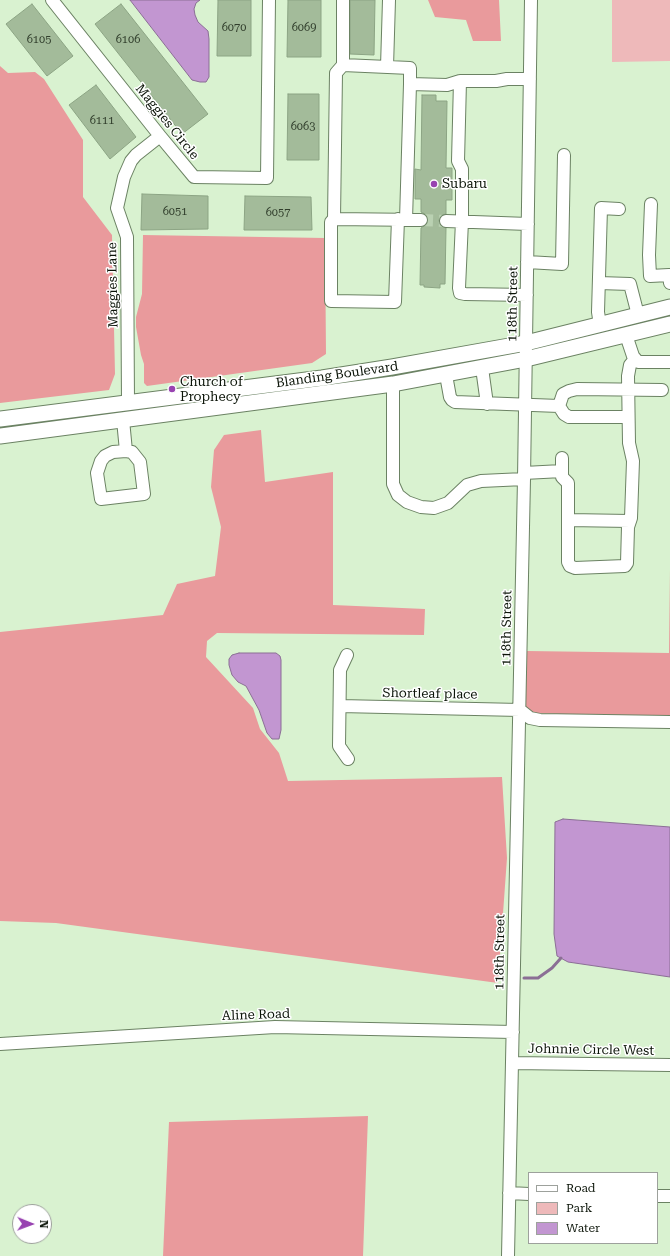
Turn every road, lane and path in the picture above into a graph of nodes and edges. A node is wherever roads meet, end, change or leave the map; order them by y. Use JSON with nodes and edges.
{"nodes":[{"id":1,"x":52,"y":0,"type":"edge"},
{"id":2,"x":269,"y":0,"type":"edge"},
{"id":3,"x":343,"y":0,"type":"edge"},
{"id":4,"x":389,"y":0,"type":"edge"},
{"id":5,"x":531,"y":0,"type":"edge"},
{"id":6,"x":343,"y":65,"type":"junction"},
{"id":7,"x":387,"y":67,"type":"junction"},
{"id":8,"x":530,"y":79,"type":"junction"},
{"id":9,"x":460,"y":81,"type":"junction"},
{"id":10,"x":410,"y":84,"type":"junction"},
{"id":11,"x":160,"y":136,"type":"junction"},
{"id":12,"x":564,"y":155,"type":"dead end"},
{"id":13,"x":651,"y":204,"type":"dead end"},
{"id":14,"x":619,"y":209,"type":"dead end"},
{"id":15,"x":334,"y":219,"type":"junction"},
{"id":16,"x":402,"y":219,"type":"junction"},
{"id":17,"x":421,"y":220,"type":"tunnel mouth"},
{"id":18,"x":446,"y":221,"type":"tunnel mouth"},
{"id":19,"x":462,"y":221,"type":"junction"},
{"id":20,"x":528,"y":224,"type":"junction"},
{"id":21,"x":527,"y":262,"type":"junction"},
{"id":22,"x":599,"y":283,"type":"junction"},
{"id":23,"x":670,"y":283,"type":"edge"},
{"id":24,"x":527,"y":295,"type":"junction"},
{"id":25,"x":670,"y":307,"type":"edge"},
{"id":26,"x":638,"y":315,"type":"junction"},
{"id":27,"x":670,"y":324,"type":"edge"},
{"id":28,"x":600,"y":325,"type":"junction"},
{"id":29,"x":626,"y":335,"type":"junction"},
{"id":30,"x":526,"y":343,"type":"junction"},
{"id":31,"x":635,"y":358,"type":"junction"},
{"id":32,"x":526,"y":359,"type":"junction"},
{"id":33,"x":670,"y":362,"type":"edge"},
{"id":34,"x":482,"y":368,"type":"junction"},
{"id":35,"x":446,"y":375,"type":"junction"},
{"id":36,"x":322,"y":378,"type":"junction"},
{"id":37,"x":393,"y":384,"type":"junction"},
{"id":38,"x":628,"y":389,"type":"junction"},
{"id":39,"x":662,"y":390,"type":"dead end"},
{"id":40,"x":324,"y":394,"type":"junction"},
{"id":41,"x":168,"y":397,"type":"junction"},
{"id":42,"x":128,"y":402,"type":"junction"},
{"id":43,"x":487,"y":404,"type":"junction"},
{"id":44,"x":525,"y":405,"type":"junction"},
{"id":45,"x":559,"y":406,"type":"junction"},
{"id":46,"x":628,"y":417,"type":"junction"},
{"id":47,"x":0,"y":419,"type":"edge"},
{"id":48,"x":123,"y":420,"type":"junction"},
{"id":49,"x":81,"y":426,"type":"junction"},
{"id":50,"x":0,"y":436,"type":"edge"},
{"id":51,"x":126,"y":451,"type":"junction"},
{"id":52,"x":562,"y":458,"type":"dead end"},
{"id":53,"x":562,"y":471,"type":"junction"},
{"id":54,"x":524,"y":476,"type":"junction"},
{"id":55,"x":568,"y":520,"type":"junction"},
{"id":56,"x":630,"y":521,"type":"junction"},
{"id":57,"x":347,"y":655,"type":"dead end"},
{"id":58,"x":340,"y":706,"type":"junction"},
{"id":59,"x":520,"y":710,"type":"junction"},
{"id":60,"x":670,"y":722,"type":"edge"},
{"id":61,"x":348,"y":759,"type":"dead end"},
{"id":62,"x":513,"y":1032,"type":"junction"},
{"id":63,"x":0,"y":1044,"type":"edge"},
{"id":64,"x":512,"y":1062,"type":"junction"},
{"id":65,"x":670,"y":1065,"type":"edge"},
{"id":66,"x":509,"y":1193,"type":"junction"},
{"id":67,"x":528,"y":1194,"type":"edge"},
{"id":68,"x":658,"y":1196,"type":"edge"},
{"id":69,"x":670,"y":1196,"type":"edge"},
{"id":70,"x":508,"y":1256,"type":"edge"}],
"edges":[{"from":1,"to":11,"type":"street","name":"Maggies Circle"},
{"from":2,"to":11,"type":"street","name":"Maggies Circle"},
{"from":3,"to":6,"type":"street"},
{"from":4,"to":7,"type":"street"},
{"from":5,"to":8,"type":"street","name":"118th Street"},
{"from":6,"to":7,"type":"street"},
{"from":6,"to":15,"type":"street"},
{"from":7,"to":10,"type":"street"},
{"from":8,"to":9,"type":"street"},
{"from":8,"to":20,"type":"street","name":"118th Street"},
{"from":9,"to":10,"type":"street"},
{"from":9,"to":19,"type":"street"},
{"from":10,"to":16,"type":"street"},
{"from":11,"to":42,"type":"street","name":"Maggies Lane"},
{"from":12,"to":21,"type":"street"},
{"from":13,"to":23,"type":"street"},
{"from":14,"to":22,"type":"street"},
{"from":15,"to":16,"type":"street"},
{"from":15,"to":16,"type":"street"},
{"from":16,"to":17,"type":"street"},
{"from":18,"to":19,"type":"street"},
{"from":19,"to":20,"type":"street"},
{"from":19,"to":24,"type":"street"},
{"from":20,"to":21,"type":"street","name":"118th Street"},
{"from":21,"to":24,"type":"street","name":"118th Street"},
{"from":22,"to":26,"type":"street"},
{"from":22,"to":28,"type":"street"},
{"from":24,"to":30,"type":"street","name":"118th Street"},
{"from":25,"to":26,"type":"main road","name":"Blanding Boulevard"},
{"from":26,"to":28,"type":"main road","name":"Blanding Boulevard"},
{"from":27,"to":29,"type":"main road","name":"Blanding Boulevard"},
{"from":28,"to":30,"type":"main road","name":"Blanding Boulevard"},
{"from":29,"to":31,"type":"street"},
{"from":29,"to":32,"type":"main road","name":"Blanding Boulevard"},
{"from":30,"to":32,"type":"street","name":"118th Street"},
{"from":30,"to":36,"type":"main road","name":"Blanding Boulevard"},
{"from":31,"to":33,"type":"street"},
{"from":31,"to":38,"type":"street"},
{"from":32,"to":34,"type":"main road","name":"Blanding Boulevard"},
{"from":32,"to":44,"type":"street","name":"118th Street"},
{"from":34,"to":35,"type":"main road","name":"Blanding Boulevard"},
{"from":34,"to":43,"type":"street"},
{"from":35,"to":37,"type":"main road","name":"Blanding Boulevard"},
{"from":35,"to":43,"type":"street"},
{"from":36,"to":40,"type":"street"},
{"from":36,"to":41,"type":"main road","name":"Blanding Boulevard"},
{"from":37,"to":40,"type":"main road","name":"Blanding Boulevard"},
{"from":37,"to":54,"type":"street"},
{"from":38,"to":39,"type":"street"},
{"from":38,"to":45,"type":"street"},
{"from":38,"to":46,"type":"street"},
{"from":40,"to":48,"type":"main road","name":"Blanding Boulevard"},
{"from":41,"to":42,"type":"main road","name":"Blanding Boulevard"},
{"from":41,"to":48,"type":"main road"},
{"from":42,"to":47,"type":"main road","name":"Blanding Boulevard"},
{"from":42,"to":49,"type":"main road"},
{"from":43,"to":44,"type":"street"},
{"from":44,"to":45,"type":"street"},
{"from":44,"to":54,"type":"street","name":"118th Street"},
{"from":45,"to":46,"type":"street"},
{"from":46,"to":56,"type":"street"},
{"from":48,"to":49,"type":"main road","name":"Blanding Boulevard"},
{"from":48,"to":51,"type":"street"},
{"from":49,"to":50,"type":"main road","name":"Blanding Boulevard"},
{"from":51,"to":51,"type":"street"},
{"from":52,"to":53,"type":"street"},
{"from":53,"to":54,"type":"street"},
{"from":53,"to":55,"type":"street"},
{"from":54,"to":59,"type":"street","name":"118th Street"},
{"from":55,"to":56,"type":"street"},
{"from":55,"to":56,"type":"street"},
{"from":57,"to":58,"type":"street"},
{"from":58,"to":59,"type":"street","name":"Shortleaf place"},
{"from":58,"to":61,"type":"street"},
{"from":59,"to":60,"type":"street"},
{"from":59,"to":62,"type":"street","name":"118th Street"},
{"from":62,"to":63,"type":"street","name":"Aline Road"},
{"from":62,"to":64,"type":"street","name":"118th Street"},
{"from":64,"to":65,"type":"street","name":"Johnnie Circle West"},
{"from":64,"to":66,"type":"street","name":"118th Street"},
{"from":66,"to":67,"type":"street"},
{"from":66,"to":70,"type":"street","name":"118th Street"},
{"from":68,"to":69,"type":"street"}]}
